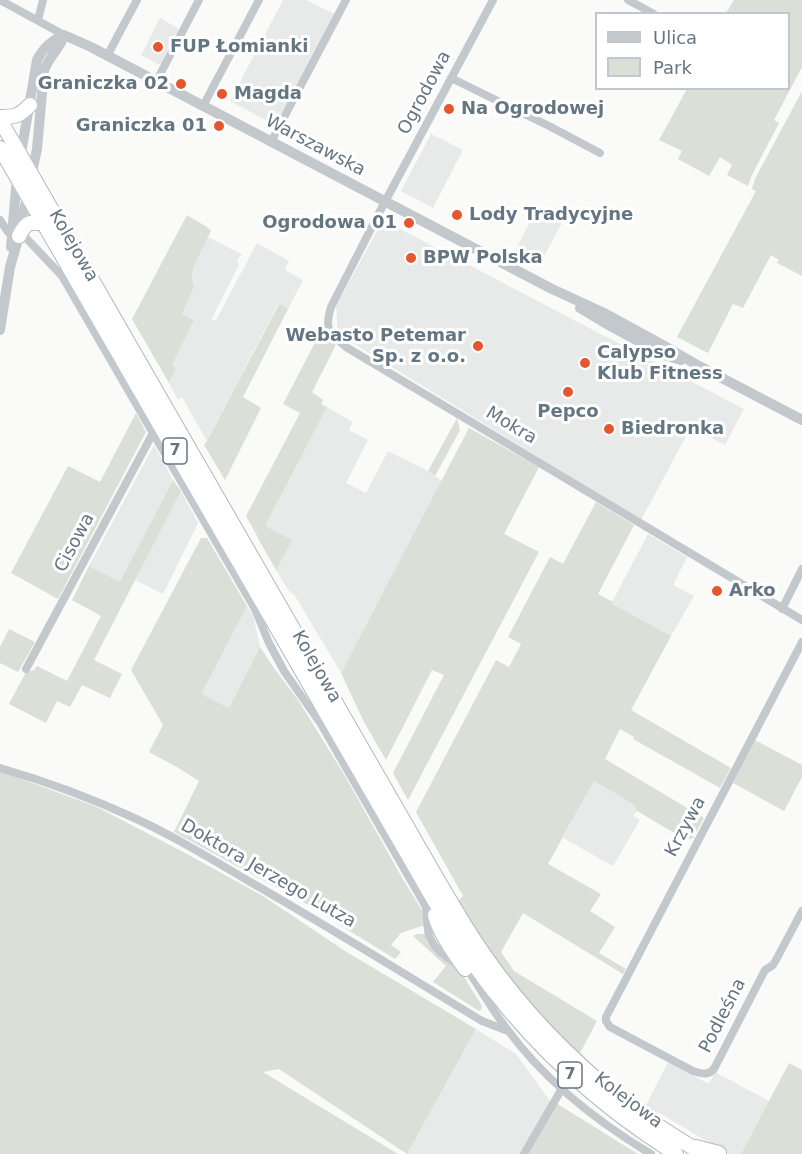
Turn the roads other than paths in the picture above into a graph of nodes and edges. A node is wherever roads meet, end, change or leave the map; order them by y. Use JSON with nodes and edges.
{"nodes":[{"id":1,"x":0,"y":0,"type":"edge"},
{"id":2,"x":43,"y":0,"type":"edge"},
{"id":3,"x":50,"y":0,"type":"edge"},
{"id":4,"x":136,"y":0,"type":"edge"},
{"id":5,"x":199,"y":0,"type":"edge"},
{"id":6,"x":259,"y":0,"type":"edge"},
{"id":7,"x":346,"y":0,"type":"edge"},
{"id":8,"x":494,"y":0,"type":"edge"},
{"id":9,"x":628,"y":0,"type":"edge"},
{"id":10,"x":650,"y":12,"type":"edge"},
{"id":11,"x":38,"y":20,"type":"junction"},
{"id":12,"x":64,"y":34,"type":"junction"},
{"id":13,"x":107,"y":56,"type":"junction"},
{"id":14,"x":451,"y":78,"type":"junction"},
{"id":15,"x":156,"y":82,"type":"junction"},
{"id":16,"x":30,"y":105,"type":"junction"},
{"id":17,"x":203,"y":106,"type":"junction"},
{"id":18,"x":0,"y":118,"type":"edge"},
{"id":19,"x":271,"y":142,"type":"junction"},
{"id":20,"x":0,"y":148,"type":"edge"},
{"id":21,"x":600,"y":153,"type":"dead end"},
{"id":22,"x":21,"y":156,"type":"junction"},
{"id":23,"x":32,"y":174,"type":"junction"},
{"id":24,"x":17,"y":177,"type":"junction"},
{"id":25,"x":27,"y":195,"type":"junction"},
{"id":26,"x":385,"y":202,"type":"junction"},
{"id":27,"x":0,"y":220,"type":"edge"},
{"id":28,"x":44,"y":224,"type":"junction"},
{"id":29,"x":16,"y":235,"type":"junction"},
{"id":30,"x":0,"y":330,"type":"edge"},
{"id":31,"x":802,"y":420,"type":"edge"},
{"id":32,"x":153,"y":433,"type":"junction"},
{"id":33,"x":802,"y":569,"type":"edge"},
{"id":34,"x":782,"y":609,"type":"junction"},
{"id":35,"x":802,"y":620,"type":"edge"},
{"id":36,"x":802,"y":642,"type":"edge"},
{"id":37,"x":26,"y":669,"type":"dead end"},
{"id":38,"x":0,"y":768,"type":"edge"},
{"id":39,"x":428,"y":901,"type":"junction"},
{"id":40,"x":802,"y":910,"type":"edge"},
{"id":41,"x":465,"y":969,"type":"joint"},
{"id":42,"x":610,"y":1027,"type":"joint"},
{"id":43,"x":508,"y":1031,"type":"junction"},
{"id":44,"x":561,"y":1090,"type":"junction"},
{"id":45,"x":688,"y":1145,"type":"junction"},
{"id":46,"x":720,"y":1153,"type":"edge"},
{"id":47,"x":524,"y":1154,"type":"edge"},
{"id":48,"x":651,"y":1154,"type":"edge"},
{"id":49,"x":676,"y":1154,"type":"edge"},
{"id":50,"x":703,"y":1154,"type":"edge"}],
"edges":[{"from":1,"to":11,"type":"street"},
{"from":2,"to":3,"type":"street"},
{"from":2,"to":11,"type":"street"},
{"from":4,"to":13,"type":"street"},
{"from":5,"to":15,"type":"street"},
{"from":6,"to":17,"type":"street"},
{"from":7,"to":19,"type":"street"},
{"from":8,"to":14,"type":"street","name":"Ogrodowa"},
{"from":9,"to":10,"type":"street"},
{"from":11,"to":12,"type":"street"},
{"from":12,"to":13,"type":"street","name":"Warszawska"},
{"from":12,"to":16,"type":"street"},
{"from":12,"to":23,"type":"street"},
{"from":13,"to":15,"type":"street","name":"Warszawska"},
{"from":14,"to":21,"type":"street"},
{"from":14,"to":26,"type":"street","name":"Ogrodowa"},
{"from":15,"to":17,"type":"street","name":"Warszawska"},
{"from":16,"to":18,"type":"highway"},
{"from":16,"to":22,"type":"street"},
{"from":17,"to":19,"type":"street","name":"Warszawska"},
{"from":18,"to":22,"type":"highway","name":"Kolejowa","number":"7"},
{"from":19,"to":26,"type":"street","name":"Warszawska"},
{"from":20,"to":24,"type":"highway","name":"Kolejowa","number":"7"},
{"from":22,"to":23,"type":"highway","name":"Kolejowa","number":"7"},
{"from":22,"to":24,"type":"street"},
{"from":23,"to":25,"type":"street"},
{"from":23,"to":45,"type":"highway","name":"Kolejowa","number":"7"},
{"from":24,"to":25,"type":"highway","name":"Kolejowa","number":"7"},
{"from":24,"to":29,"type":"street"},
{"from":25,"to":28,"type":"highway","name":"Kolejowa","number":"7"},
{"from":25,"to":29,"type":"street"},
{"from":26,"to":31,"type":"street","name":"Warszawska"},
{"from":26,"to":34,"type":"street","name":"Mokra"},
{"from":27,"to":29,"type":"street"},
{"from":28,"to":29,"type":"highway"},
{"from":28,"to":39,"type":"highway","name":"Kolejowa","number":"7"},
{"from":29,"to":30,"type":"street"},
{"from":29,"to":32,"type":"street"},
{"from":32,"to":37,"type":"street","name":"Cisowa"},
{"from":32,"to":39,"type":"street"},
{"from":33,"to":34,"type":"street"},
{"from":34,"to":35,"type":"street","name":"Mokra"},
{"from":36,"to":42,"type":"street","name":"Krzywa"},
{"from":38,"to":43,"type":"street","name":"Doktora Jerzego Lutza"},
{"from":39,"to":41,"type":"highway"},
{"from":39,"to":49,"type":"highway","name":"Kolejowa","number":"7"},
{"from":40,"to":42,"type":"street","name":"Podleśna"},
{"from":41,"to":43,"type":"street","name":"Kolejowa"},
{"from":43,"to":44,"type":"street","name":"Kolejowa"},
{"from":44,"to":47,"type":"street"},
{"from":44,"to":48,"type":"street","name":"Kolejowa"},
{"from":45,"to":46,"type":"highway"},
{"from":45,"to":50,"type":"highway","name":"Kolejowa","number":"7"}]}
